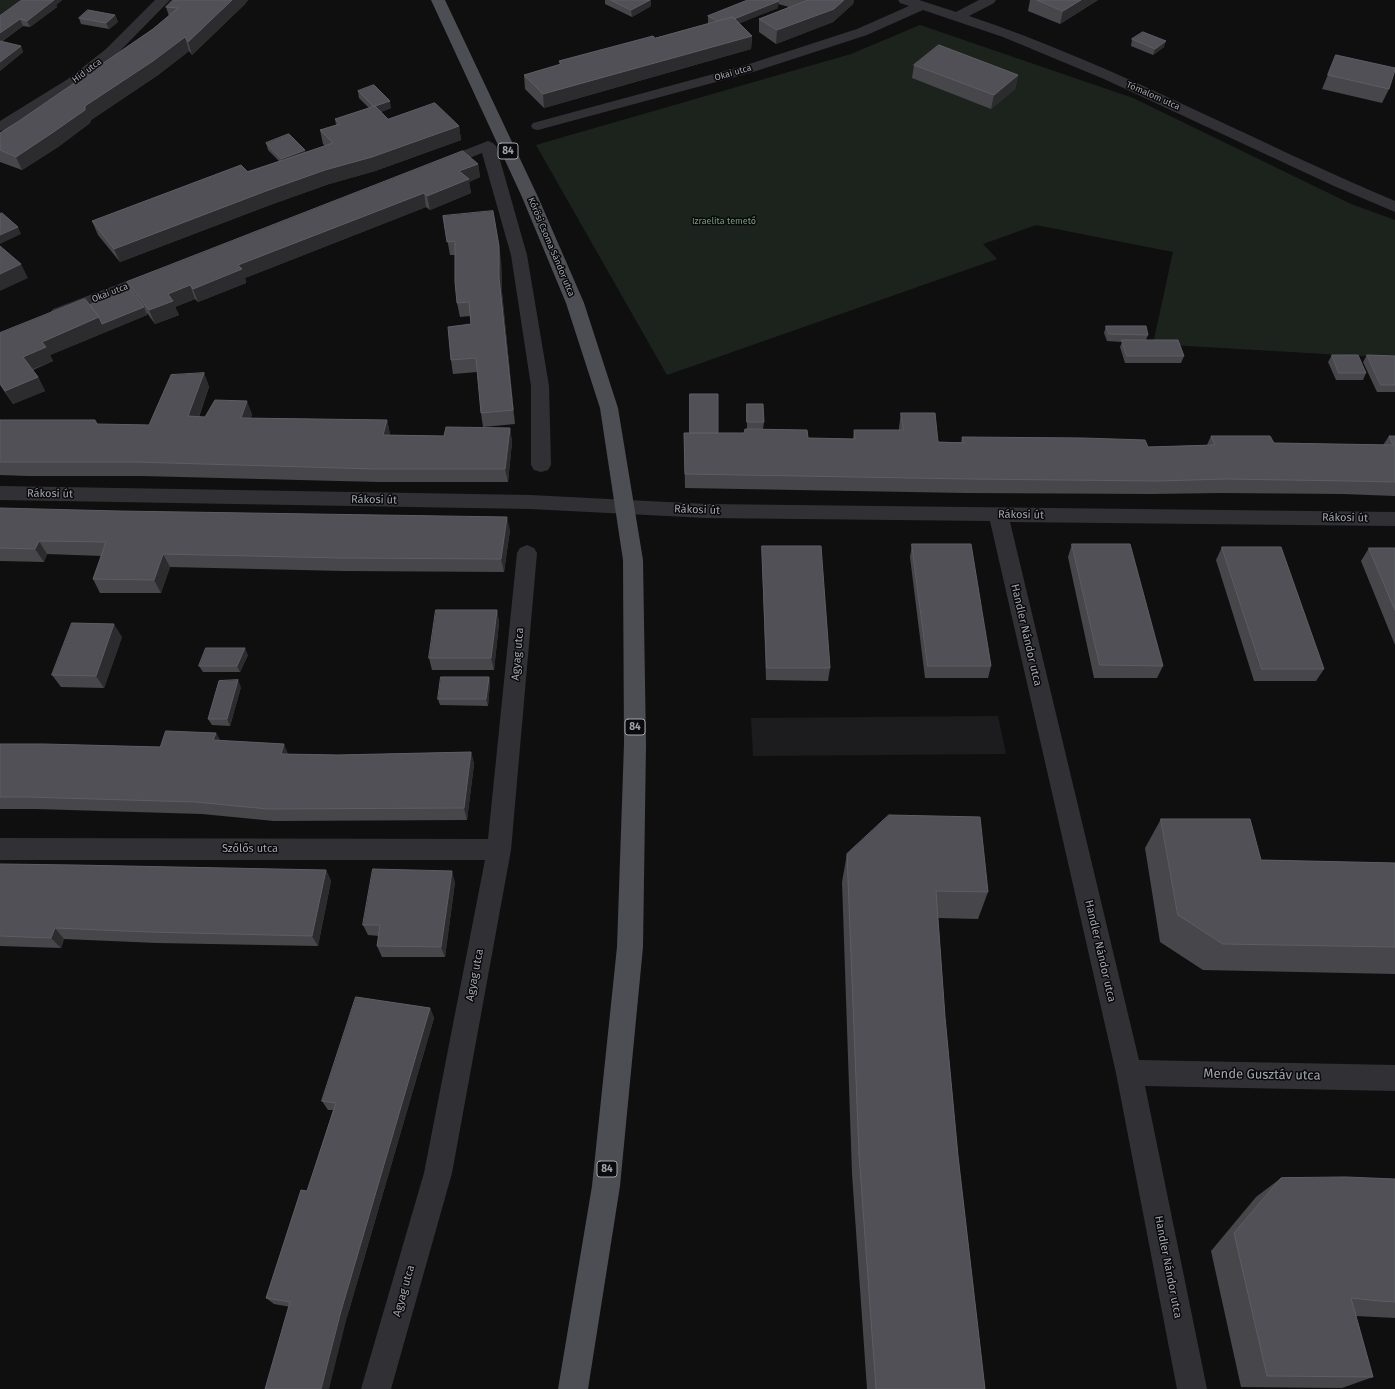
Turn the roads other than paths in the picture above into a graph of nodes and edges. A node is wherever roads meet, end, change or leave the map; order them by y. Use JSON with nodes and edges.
{"nodes":[{"id":1,"x":164,"y":0,"type":"edge"},
{"id":2,"x":438,"y":0,"type":"edge"},
{"id":3,"x":905,"y":0,"type":"edge"},
{"id":4,"x":989,"y":0,"type":"edge"},
{"id":5,"x":922,"y":5,"type":"junction"},
{"id":6,"x":957,"y":17,"type":"junction"},
{"id":7,"x":538,"y":126,"type":"dead end"},
{"id":8,"x":0,"y":127,"type":"edge"},
{"id":9,"x":422,"y":172,"type":"edge"},
{"id":10,"x":1395,"y":207,"type":"edge"},
{"id":11,"x":169,"y":270,"type":"edge"},
{"id":12,"x":44,"y":318,"type":"edge"},
{"id":13,"x":541,"y":465,"type":"dead end"},
{"id":14,"x":0,"y":493,"type":"edge"},
{"id":15,"x":625,"y":507,"type":"junction"},
{"id":16,"x":998,"y":514,"type":"junction"},
{"id":17,"x":1395,"y":519,"type":"edge"},
{"id":18,"x":527,"y":553,"type":"dead end"},
{"id":19,"x":0,"y":849,"type":"edge"},
{"id":20,"x":499,"y":850,"type":"junction"},
{"id":21,"x":1129,"y":1073,"type":"junction"},
{"id":22,"x":1395,"y":1078,"type":"edge"},
{"id":23,"x":376,"y":1389,"type":"edge"},
{"id":24,"x":574,"y":1389,"type":"edge"},
{"id":25,"x":1192,"y":1389,"type":"edge"}],
"edges":[{"from":1,"to":8,"type":"street","name":"Híd utca"},
{"from":2,"to":15,"type":"main road","name":"Kőrösi Csoma Sándor utca","number":"84"},
{"from":3,"to":5,"type":"street","name":"Tómalom utca"},
{"from":4,"to":6,"type":"street"},
{"from":5,"to":6,"type":"street","name":"Tómalom utca"},
{"from":5,"to":7,"type":"street","name":"Okai utca"},
{"from":6,"to":10,"type":"street","name":"Tómalom utca"},
{"from":9,"to":13,"type":"street"},
{"from":11,"to":12,"type":"street","name":"Okai utca"},
{"from":14,"to":15,"type":"street","name":"Rákosi út"},
{"from":15,"to":16,"type":"street","name":"Rákosi út"},
{"from":15,"to":24,"type":"main road","number":"84"},
{"from":16,"to":17,"type":"street","name":"Rákosi út"},
{"from":16,"to":21,"type":"street","name":"Handler Nándor utca"},
{"from":18,"to":20,"type":"street","name":"Agyag utca"},
{"from":19,"to":20,"type":"street","name":"Szőlős utca"},
{"from":20,"to":23,"type":"street","name":"Agyag utca"},
{"from":21,"to":22,"type":"street","name":"Mende Gusztáv utca"},
{"from":21,"to":25,"type":"street","name":"Handler Nándor utca"}]}
